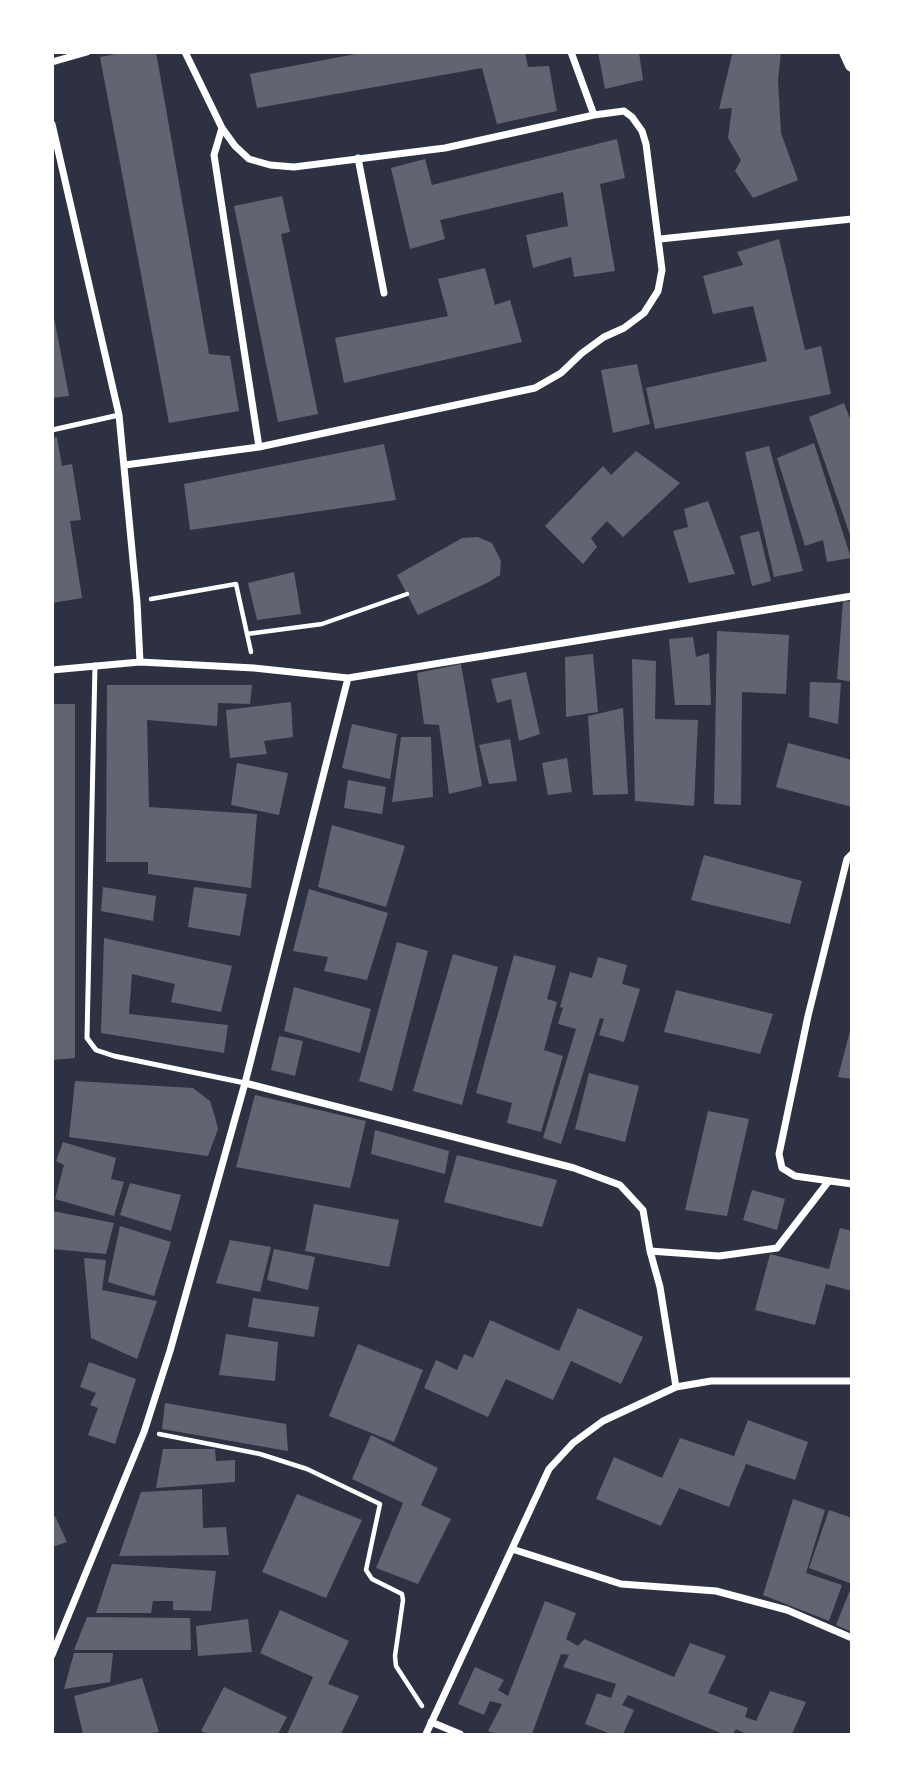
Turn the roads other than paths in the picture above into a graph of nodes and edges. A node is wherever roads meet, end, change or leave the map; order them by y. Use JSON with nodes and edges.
{"nodes":[{"id":1,"x":87,"y":52,"type":"edge"},
{"id":2,"x":185,"y":52,"type":"edge"},
{"id":3,"x":571,"y":52,"type":"edge"},
{"id":4,"x":846,"y":52,"type":"edge"},
{"id":5,"x":52,"y":62,"type":"edge"},
{"id":6,"x":852,"y":65,"type":"edge"},
{"id":7,"x":594,"y":115,"type":"junction"},
{"id":8,"x":52,"y":124,"type":"edge"},
{"id":9,"x":222,"y":128,"type":"junction"},
{"id":10,"x":358,"y":158,"type":"junction"},
{"id":11,"x":852,"y":219,"type":"edge"},
{"id":12,"x":660,"y":240,"type":"junction"},
{"id":13,"x":384,"y":293,"type":"dead end"},
{"id":14,"x":119,"y":415,"type":"junction"},
{"id":15,"x":52,"y":430,"type":"edge"},
{"id":16,"x":259,"y":447,"type":"junction"},
{"id":17,"x":125,"y":465,"type":"junction"},
{"id":18,"x":852,"y":596,"type":"edge"},
{"id":19,"x":140,"y":662,"type":"junction"},
{"id":20,"x":95,"y":665,"type":"junction"},
{"id":21,"x":52,"y":670,"type":"edge"},
{"id":22,"x":348,"y":678,"type":"junction"},
{"id":23,"x":852,"y":854,"type":"edge"},
{"id":24,"x":245,"y":1083,"type":"junction"},
{"id":25,"x":828,"y":1182,"type":"junction"},
{"id":26,"x":852,"y":1184,"type":"edge"},
{"id":27,"x":650,"y":1251,"type":"junction"},
{"id":28,"x":852,"y":1381,"type":"edge"},
{"id":29,"x":676,"y":1387,"type":"junction"},
{"id":30,"x":512,"y":1549,"type":"junction"},
{"id":31,"x":852,"y":1638,"type":"edge"},
{"id":32,"x":52,"y":1655,"type":"edge"},
{"id":33,"x":431,"y":1722,"type":"junction"},
{"id":34,"x":426,"y":1734,"type":"edge"},
{"id":35,"x":460,"y":1734,"type":"edge"}],
"edges":[{"from":1,"to":5,"type":"street"},
{"from":2,"to":9,"type":"street"},
{"from":3,"to":7,"type":"street"},
{"from":4,"to":6,"type":"main road"},
{"from":7,"to":10,"type":"street"},
{"from":7,"to":12,"type":"street"},
{"from":8,"to":14,"type":"street"},
{"from":9,"to":10,"type":"street"},
{"from":9,"to":16,"type":"street"},
{"from":10,"to":13,"type":"street"},
{"from":11,"to":12,"type":"street"},
{"from":12,"to":16,"type":"street"},
{"from":14,"to":15,"type":"lane"},
{"from":14,"to":17,"type":"street"},
{"from":16,"to":17,"type":"street"},
{"from":17,"to":19,"type":"street"},
{"from":18,"to":22,"type":"street"},
{"from":19,"to":20,"type":"street"},
{"from":19,"to":22,"type":"street"},
{"from":20,"to":21,"type":"street"},
{"from":20,"to":24,"type":"lane"},
{"from":22,"to":24,"type":"street"},
{"from":23,"to":25,"type":"street"},
{"from":24,"to":27,"type":"street"},
{"from":24,"to":32,"type":"street"},
{"from":25,"to":26,"type":"street"},
{"from":25,"to":27,"type":"street"},
{"from":27,"to":29,"type":"street"},
{"from":28,"to":29,"type":"street"},
{"from":29,"to":30,"type":"street"},
{"from":30,"to":31,"type":"street"},
{"from":30,"to":33,"type":"street"},
{"from":33,"to":34,"type":"street"},
{"from":33,"to":35,"type":"street"}]}
